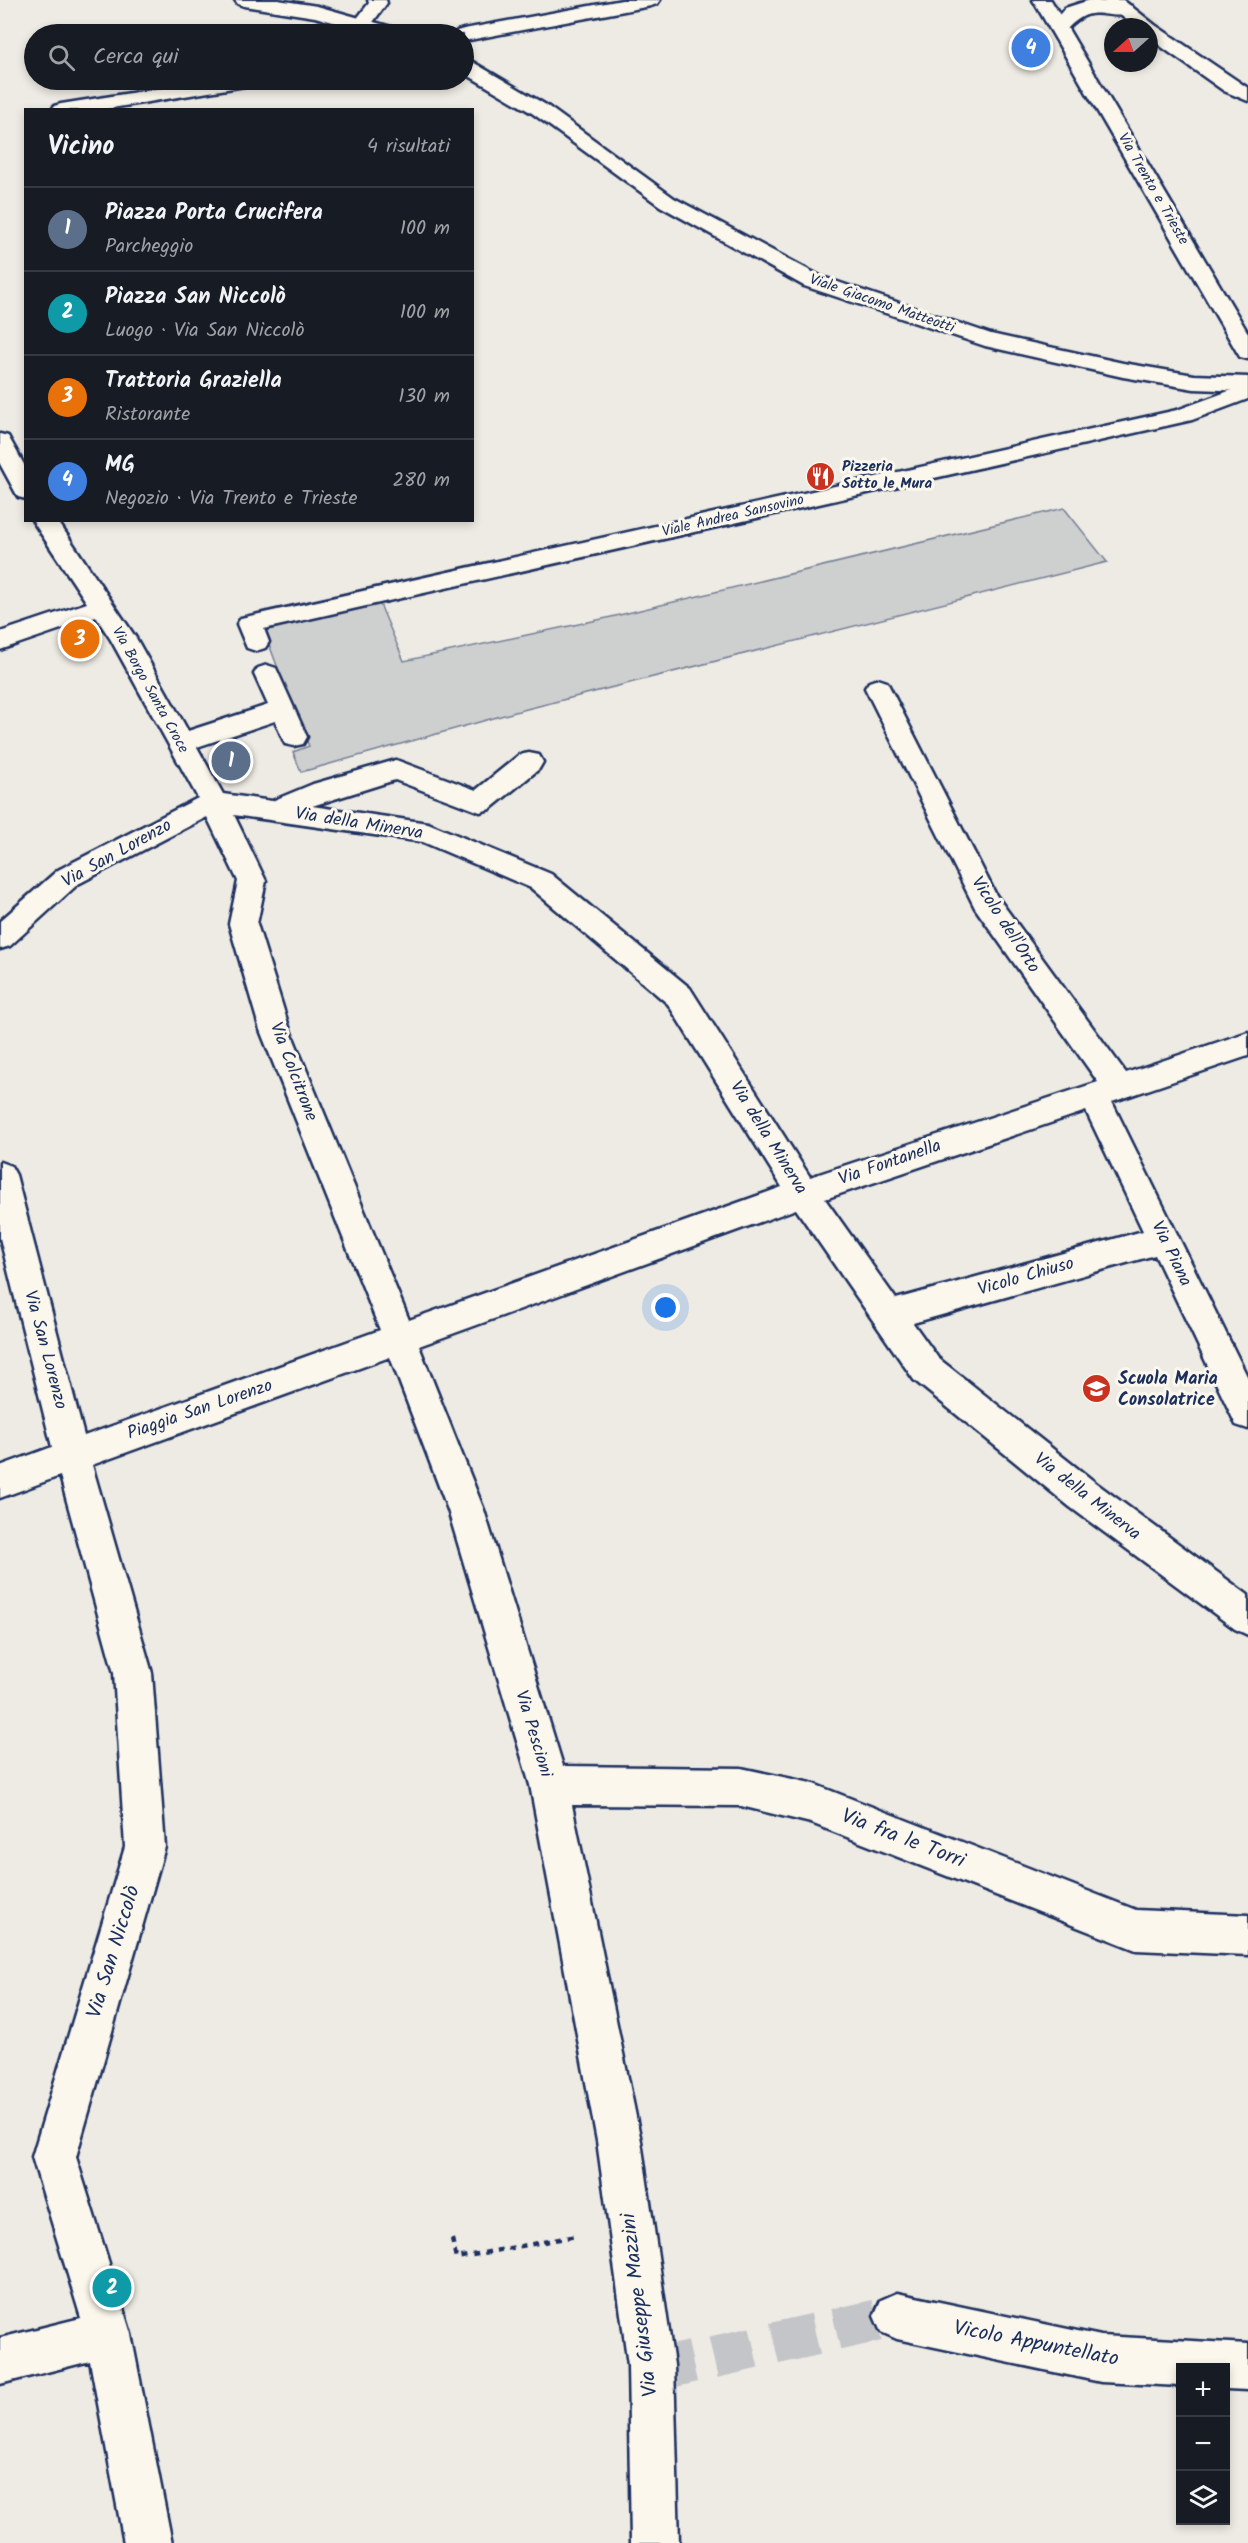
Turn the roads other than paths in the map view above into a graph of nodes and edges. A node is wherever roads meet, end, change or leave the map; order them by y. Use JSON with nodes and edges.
{"nodes":[{"id":1,"x":244,"y":0,"type":"edge"},
{"id":2,"x":377,"y":0,"type":"edge"},
{"id":3,"x":651,"y":0,"type":"edge"},
{"id":4,"x":1042,"y":0,"type":"edge"},
{"id":5,"x":1118,"y":5,"type":"edge"},
{"id":6,"x":1135,"y":18,"type":"edge"},
{"id":7,"x":358,"y":24,"type":"edge"},
{"id":8,"x":362,"y":24,"type":"edge"},
{"id":9,"x":1058,"y":27,"type":"junction"},
{"id":10,"x":474,"y":33,"type":"edge"},
{"id":11,"x":1158,"y":35,"type":"edge"},
{"id":12,"x":474,"y":72,"type":"edge"},
{"id":13,"x":184,"y":90,"type":"edge"},
{"id":14,"x":1248,"y":95,"type":"edge"},
{"id":15,"x":73,"y":108,"type":"edge"},
{"id":16,"x":1248,"y":352,"type":"edge"},
{"id":17,"x":1248,"y":384,"type":"edge"},
{"id":18,"x":1248,"y":391,"type":"edge"},
{"id":19,"x":0,"y":441,"type":"edge"},
{"id":20,"x":24,"y":488,"type":"edge"},
{"id":21,"x":45,"y":522,"type":"edge"},
{"id":22,"x":101,"y":607,"type":"junction"},
{"id":23,"x":253,"y":633,"type":"dead end"},
{"id":24,"x":0,"y":641,"type":"edge"},
{"id":25,"x":267,"y":674,"type":"dead end"},
{"id":26,"x":878,"y":688,"type":"dead end"},
{"id":27,"x":283,"y":709,"type":"junction"},
{"id":28,"x":294,"y":737,"type":"dead end"},
{"id":29,"x":180,"y":743,"type":"junction"},
{"id":30,"x":529,"y":762,"type":"dead end"},
{"id":31,"x":214,"y":802,"type":"junction"},
{"id":32,"x":273,"y":811,"type":"junction"},
{"id":33,"x":0,"y":938,"type":"edge"},
{"id":34,"x":1248,"y":1044,"type":"edge"},
{"id":35,"x":1106,"y":1090,"type":"junction"},
{"id":36,"x":0,"y":1175,"type":"edge"},
{"id":37,"x":802,"y":1193,"type":"junction"},
{"id":38,"x":1163,"y":1239,"type":"junction"},
{"id":39,"x":888,"y":1316,"type":"junction"},
{"id":40,"x":400,"y":1340,"type":"junction"},
{"id":41,"x":1248,"y":1414,"type":"edge"},
{"id":42,"x":72,"y":1455,"type":"junction"},
{"id":43,"x":0,"y":1482,"type":"edge"},
{"id":44,"x":1248,"y":1617,"type":"edge"},
{"id":45,"x":549,"y":1785,"type":"junction"},
{"id":46,"x":1248,"y":1935,"type":"edge"},
{"id":47,"x":619,"y":2140,"type":"joint"},
{"id":48,"x":897,"y":2316,"type":"tunnel mouth"},
{"id":49,"x":108,"y":2334,"type":"junction"},
{"id":50,"x":0,"y":2361,"type":"edge"},
{"id":51,"x":1248,"y":2367,"type":"edge"},
{"id":52,"x":148,"y":2543,"type":"edge"},
{"id":53,"x":655,"y":2543,"type":"edge"}],
"edges":[{"from":1,"to":7,"type":"street"},
{"from":2,"to":8,"type":"street"},
{"from":3,"to":10,"type":"street"},
{"from":4,"to":9,"type":"street","name":"Via Trento e Trieste"},
{"from":5,"to":6,"type":"street"},
{"from":5,"to":9,"type":"street"},
{"from":9,"to":16,"type":"street","name":"Via Trento e Trieste"},
{"from":11,"to":14,"type":"street"},
{"from":12,"to":17,"type":"street","name":"Viale Giacomo Matteotti"},
{"from":13,"to":15,"type":"street"},
{"from":18,"to":23,"type":"street","name":"Viale Andrea Sansovino"},
{"from":19,"to":20,"type":"street"},
{"from":21,"to":22,"type":"street","name":"Via Borgo Santa Croce"},
{"from":22,"to":24,"type":"street"},
{"from":22,"to":29,"type":"street","name":"Via Borgo Santa Croce"},
{"from":25,"to":27,"type":"street"},
{"from":26,"to":35,"type":"street","name":"Vicolo dell'Orto"},
{"from":27,"to":28,"type":"street"},
{"from":27,"to":29,"type":"street"},
{"from":29,"to":31,"type":"street","name":"Via Borgo Santa Croce"},
{"from":30,"to":32,"type":"street"},
{"from":31,"to":32,"type":"street","name":"Via della Minerva"},
{"from":31,"to":33,"type":"street","name":"Via San Lorenzo"},
{"from":31,"to":40,"type":"street","name":"Via Colcitrone"},
{"from":32,"to":37,"type":"street","name":"Via della Minerva"},
{"from":34,"to":35,"type":"street","name":"Via Fontanella"},
{"from":35,"to":37,"type":"street","name":"Via Fontanella"},
{"from":35,"to":38,"type":"street","name":"Via Piana"},
{"from":36,"to":42,"type":"street","name":"Via San Lorenzo"},
{"from":37,"to":39,"type":"street","name":"Via della Minerva"},
{"from":37,"to":40,"type":"street","name":"Via Fontanella"},
{"from":38,"to":39,"type":"street","name":"Vicolo Chiuso"},
{"from":38,"to":41,"type":"street","name":"Via Piana"},
{"from":39,"to":44,"type":"street","name":"Via della Minerva"},
{"from":40,"to":42,"type":"street","name":"Piaggia San Lorenzo"},
{"from":40,"to":45,"type":"street","name":"Via Pescioni"},
{"from":42,"to":43,"type":"street","name":"Piaggia San Lorenzo"},
{"from":42,"to":49,"type":"street","name":"Via San Niccolò"},
{"from":45,"to":46,"type":"street","name":"Via fra le Torri"},
{"from":45,"to":47,"type":"street","name":"Via Pescioni"},
{"from":47,"to":53,"type":"street","name":"Via Giuseppe Mazzini"},
{"from":48,"to":51,"type":"street","name":"Vicolo Appuntellato"},
{"from":49,"to":50,"type":"street"},
{"from":49,"to":52,"type":"street","name":"Via San Niccolò"}]}
